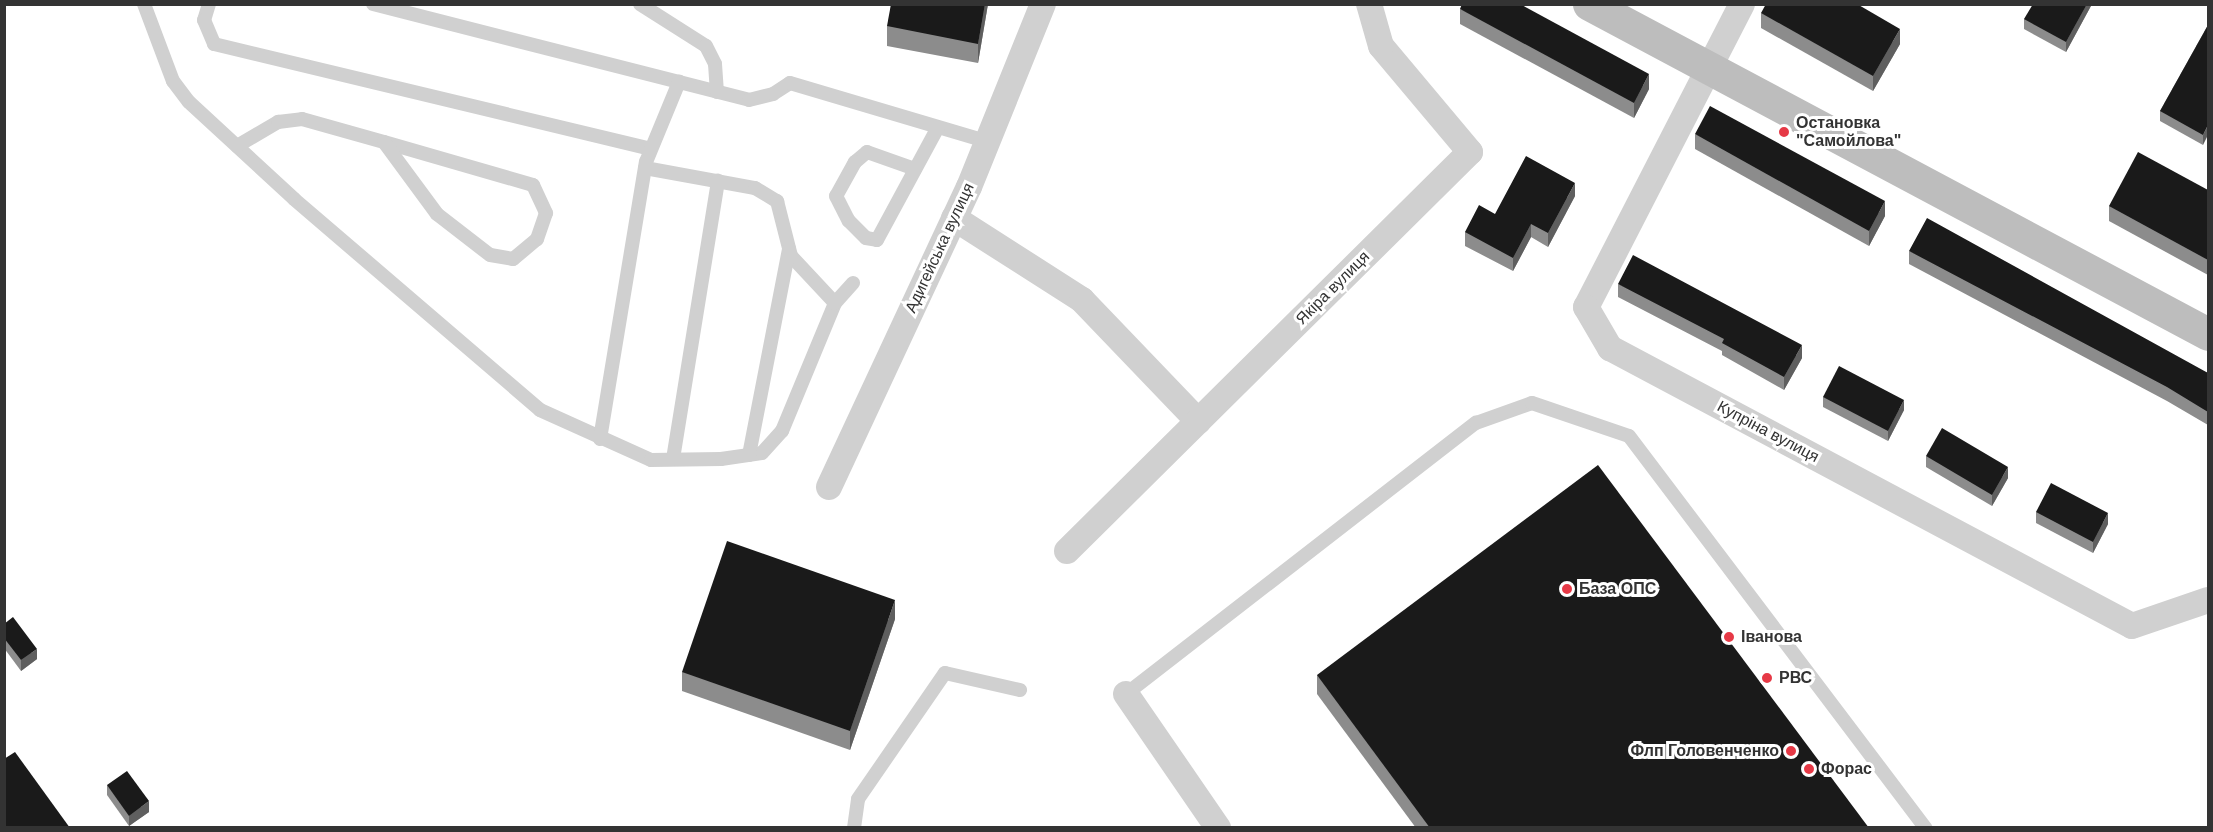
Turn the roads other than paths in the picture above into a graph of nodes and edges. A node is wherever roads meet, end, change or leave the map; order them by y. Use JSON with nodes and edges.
{"nodes":[{"id":1,"x":209,"y":4,"type":"edge"},
{"id":2,"x":373,"y":4,"type":"edge"},
{"id":3,"x":640,"y":4,"type":"edge"},
{"id":4,"x":1043,"y":4,"type":"edge"},
{"id":5,"x":1369,"y":4,"type":"edge"},
{"id":6,"x":1589,"y":4,"type":"edge"},
{"id":7,"x":1742,"y":4,"type":"edge"},
{"id":8,"x":146,"y":6,"type":"edge"},
{"id":9,"x":1708,"y":69,"type":"junction"},
{"id":10,"x":679,"y":82,"type":"junction"},
{"id":11,"x":717,"y":92,"type":"junction"},
{"id":12,"x":938,"y":127,"type":"junction"},
{"id":13,"x":986,"y":141,"type":"junction"},
{"id":14,"x":384,"y":142,"type":"junction"},
{"id":15,"x":237,"y":146,"type":"junction"},
{"id":16,"x":650,"y":149,"type":"junction"},
{"id":17,"x":645,"y":168,"type":"junction"},
{"id":18,"x":915,"y":169,"type":"junction"},
{"id":19,"x":718,"y":182,"type":"junction"},
{"id":20,"x":954,"y":218,"type":"junction"},
{"id":21,"x":789,"y":249,"type":"junction"},
{"id":22,"x":853,"y":283,"type":"dead end"},
{"id":23,"x":835,"y":303,"type":"junction"},
{"id":24,"x":2208,"y":334,"type":"edge"},
{"id":25,"x":1198,"y":421,"type":"junction"},
{"id":26,"x":600,"y":439,"type":"junction"},
{"id":27,"x":749,"y":455,"type":"junction"},
{"id":28,"x":673,"y":459,"type":"junction"},
{"id":29,"x":829,"y":487,"type":"dead end"},
{"id":30,"x":1068,"y":551,"type":"dead end"},
{"id":31,"x":2208,"y":600,"type":"edge"},
{"id":32,"x":1020,"y":690,"type":"dead end"},
{"id":33,"x":1126,"y":694,"type":"joint"},
{"id":34,"x":854,"y":828,"type":"edge"},
{"id":35,"x":1218,"y":828,"type":"edge"},
{"id":36,"x":1926,"y":828,"type":"edge"}],
"edges":[{"from":1,"to":16,"type":"lane"},
{"from":2,"to":10,"type":"lane"},
{"from":3,"to":11,"type":"lane"},
{"from":4,"to":13,"type":"street","name":"Адигейська вулиця"},
{"from":5,"to":25,"type":"street","name":"Якіра вулиця"},
{"from":6,"to":9,"type":"main road"},
{"from":7,"to":9,"type":"street","name":"Купріна вулиця"},
{"from":8,"to":15,"type":"lane"},
{"from":9,"to":24,"type":"main road"},
{"from":9,"to":31,"type":"street","name":"Купріна вулиця"},
{"from":10,"to":11,"type":"lane"},
{"from":10,"to":16,"type":"lane"},
{"from":11,"to":12,"type":"lane"},
{"from":12,"to":13,"type":"lane"},
{"from":12,"to":18,"type":"lane"},
{"from":13,"to":20,"type":"street","name":"Адигейська вулиця"},
{"from":14,"to":14,"type":"lane"},
{"from":14,"to":15,"type":"lane"},
{"from":15,"to":26,"type":"lane"},
{"from":16,"to":17,"type":"lane"},
{"from":17,"to":19,"type":"lane"},
{"from":17,"to":26,"type":"lane"},
{"from":18,"to":18,"type":"lane"},
{"from":19,"to":21,"type":"lane"},
{"from":19,"to":28,"type":"lane"},
{"from":20,"to":25,"type":"street"},
{"from":20,"to":29,"type":"street","name":"Адигейська вулиця"},
{"from":21,"to":23,"type":"lane"},
{"from":21,"to":27,"type":"lane"},
{"from":22,"to":23,"type":"lane"},
{"from":23,"to":27,"type":"lane"},
{"from":25,"to":30,"type":"street","name":"Якіра вулиця"},
{"from":26,"to":28,"type":"lane"},
{"from":27,"to":28,"type":"lane"},
{"from":32,"to":34,"type":"lane"},
{"from":33,"to":35,"type":"street"},
{"from":33,"to":36,"type":"lane"}]}
